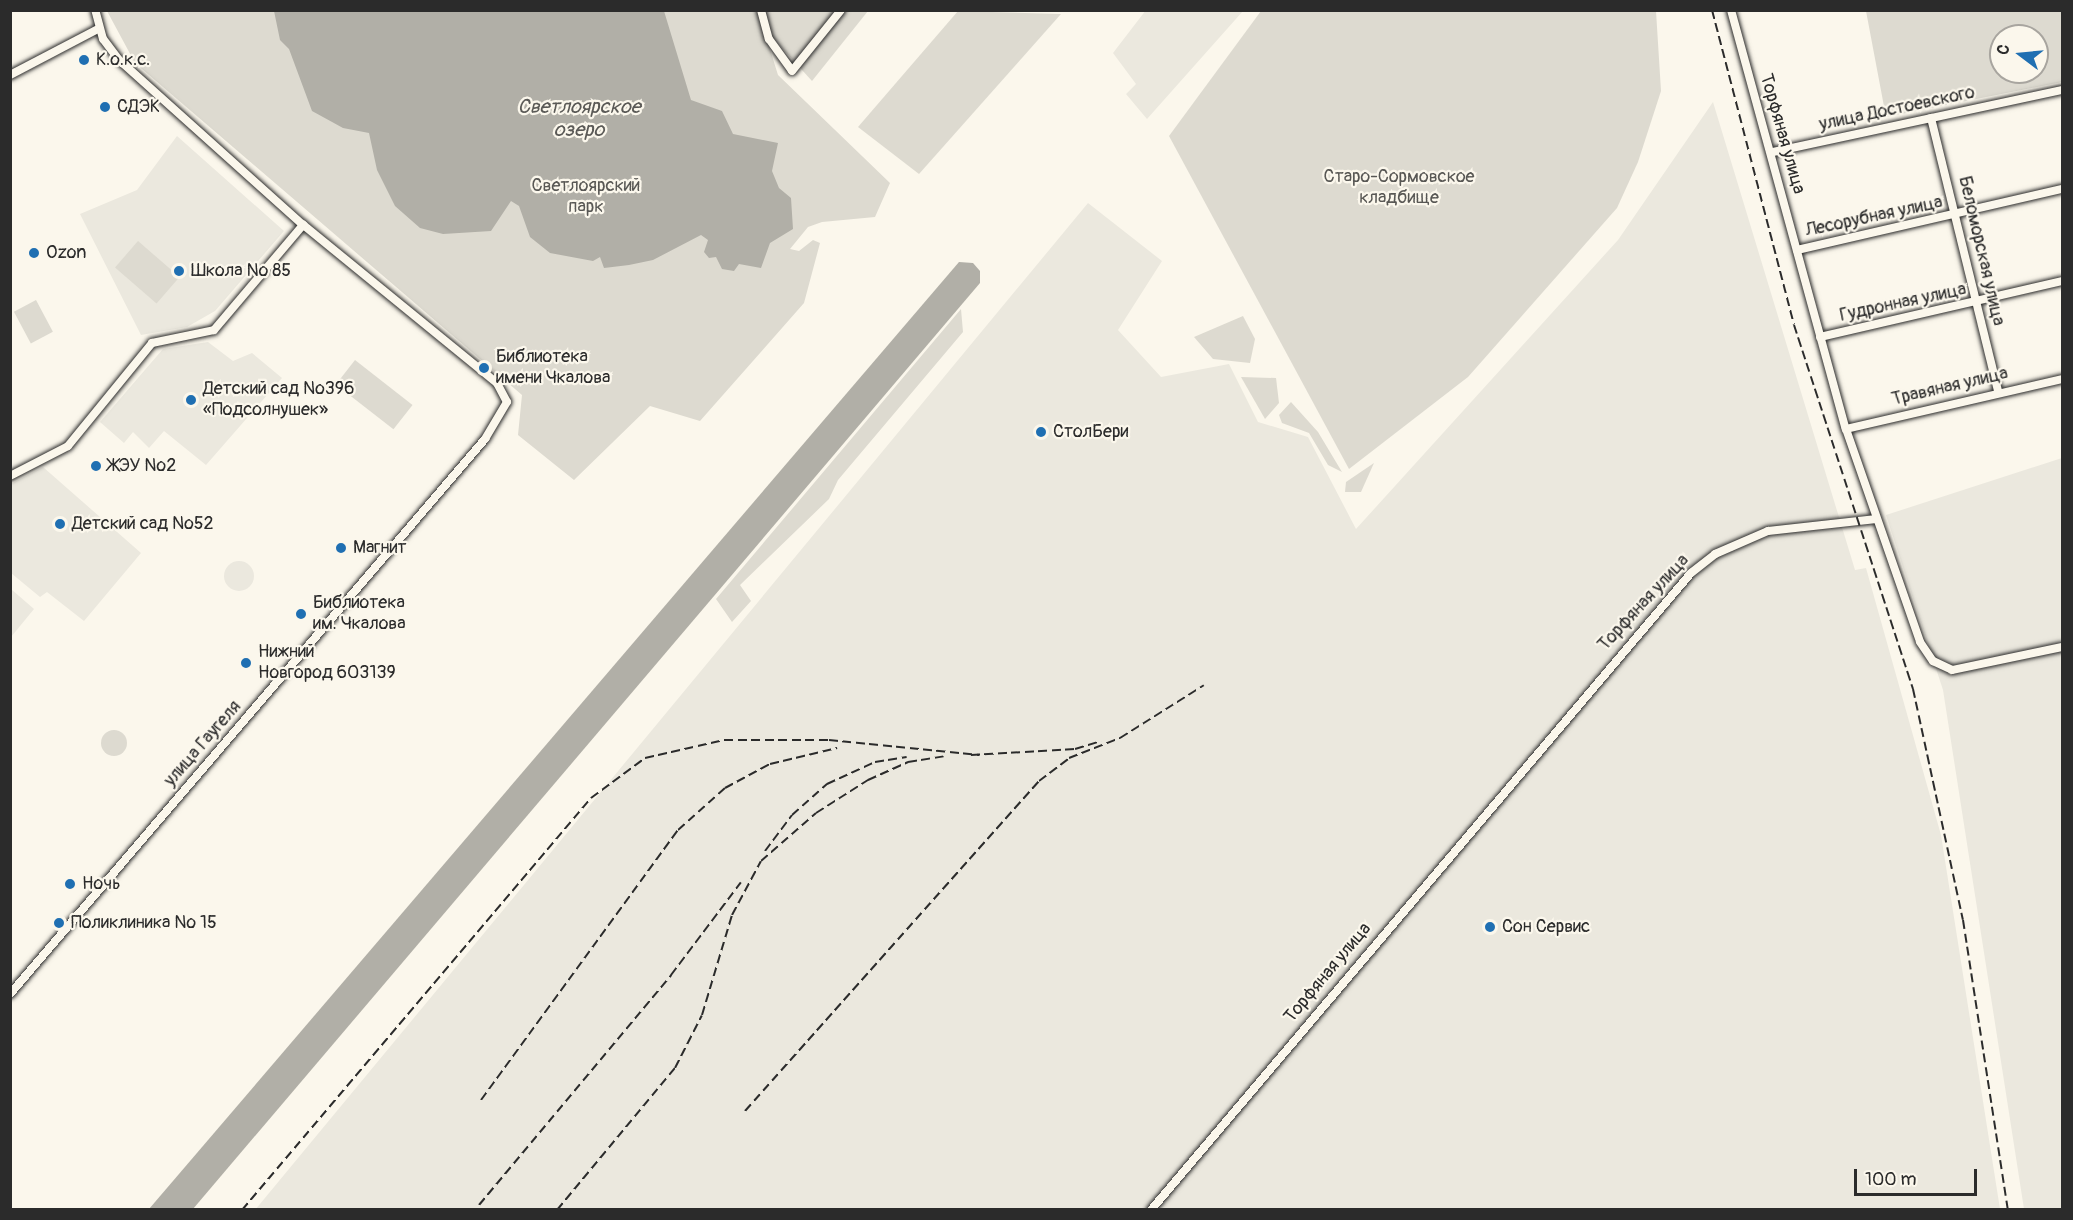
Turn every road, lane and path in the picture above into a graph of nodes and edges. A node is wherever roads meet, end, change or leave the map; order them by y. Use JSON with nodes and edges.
{"nodes":[{"id":1,"x":95,"y":10,"type":"edge"},
{"id":2,"x":760,"y":10,"type":"edge"},
{"id":3,"x":842,"y":10,"type":"edge"},
{"id":4,"x":1731,"y":10,"type":"edge"},
{"id":5,"x":98,"y":29,"type":"junction"},
{"id":6,"x":10,"y":75,"type":"edge"},
{"id":7,"x":2062,"y":90,"type":"edge"},
{"id":8,"x":1931,"y":118,"type":"junction"},
{"id":9,"x":1773,"y":152,"type":"junction"},
{"id":10,"x":2062,"y":189,"type":"edge"},
{"id":11,"x":1956,"y":217,"type":"junction"},
{"id":12,"x":303,"y":225,"type":"junction"},
{"id":13,"x":1797,"y":250,"type":"junction"},
{"id":14,"x":2062,"y":281,"type":"edge"},
{"id":15,"x":1976,"y":304,"type":"junction"},
{"id":16,"x":1820,"y":338,"type":"junction"},
{"id":17,"x":2062,"y":379,"type":"edge"},
{"id":18,"x":1998,"y":391,"type":"junction"},
{"id":19,"x":1846,"y":429,"type":"junction"},
{"id":20,"x":10,"y":476,"type":"edge"},
{"id":21,"x":1876,"y":519,"type":"junction"},
{"id":22,"x":2062,"y":647,"type":"edge"},
{"id":23,"x":10,"y":994,"type":"edge"},
{"id":24,"x":1151,"y":1209,"type":"edge"}],
"edges":[{"from":1,"to":5,"type":"street"},
{"from":2,"to":3,"type":"street"},
{"from":4,"to":9,"type":"street","name":"Торфяная улица"},
{"from":5,"to":6,"type":"street"},
{"from":5,"to":12,"type":"street"},
{"from":7,"to":8,"type":"street","name":"улица Достоевского"},
{"from":8,"to":9,"type":"street","name":"улица Достоевского"},
{"from":8,"to":11,"type":"street","name":"Беломорская улица"},
{"from":9,"to":13,"type":"street","name":"Торфяная улица"},
{"from":10,"to":11,"type":"street","name":"Лесорубная улица"},
{"from":11,"to":13,"type":"street","name":"Лесорубная улица"},
{"from":11,"to":15,"type":"street","name":"Беломорская улица"},
{"from":12,"to":20,"type":"street"},
{"from":12,"to":23,"type":"street","name":"улица Гаугеля"},
{"from":13,"to":16,"type":"street","name":"Торфяная улица"},
{"from":14,"to":15,"type":"street","name":"Гудронная улица"},
{"from":15,"to":16,"type":"street","name":"Гудронная улица"},
{"from":15,"to":18,"type":"street","name":"Беломорская улица"},
{"from":16,"to":19,"type":"street","name":"Торфяная улица"},
{"from":17,"to":18,"type":"street","name":"Травяная улица"},
{"from":18,"to":19,"type":"street","name":"Травяная улица"},
{"from":19,"to":21,"type":"street","name":"Торфяная улица"},
{"from":21,"to":22,"type":"street"},
{"from":21,"to":24,"type":"street","name":"Торфяная улица"}]}
